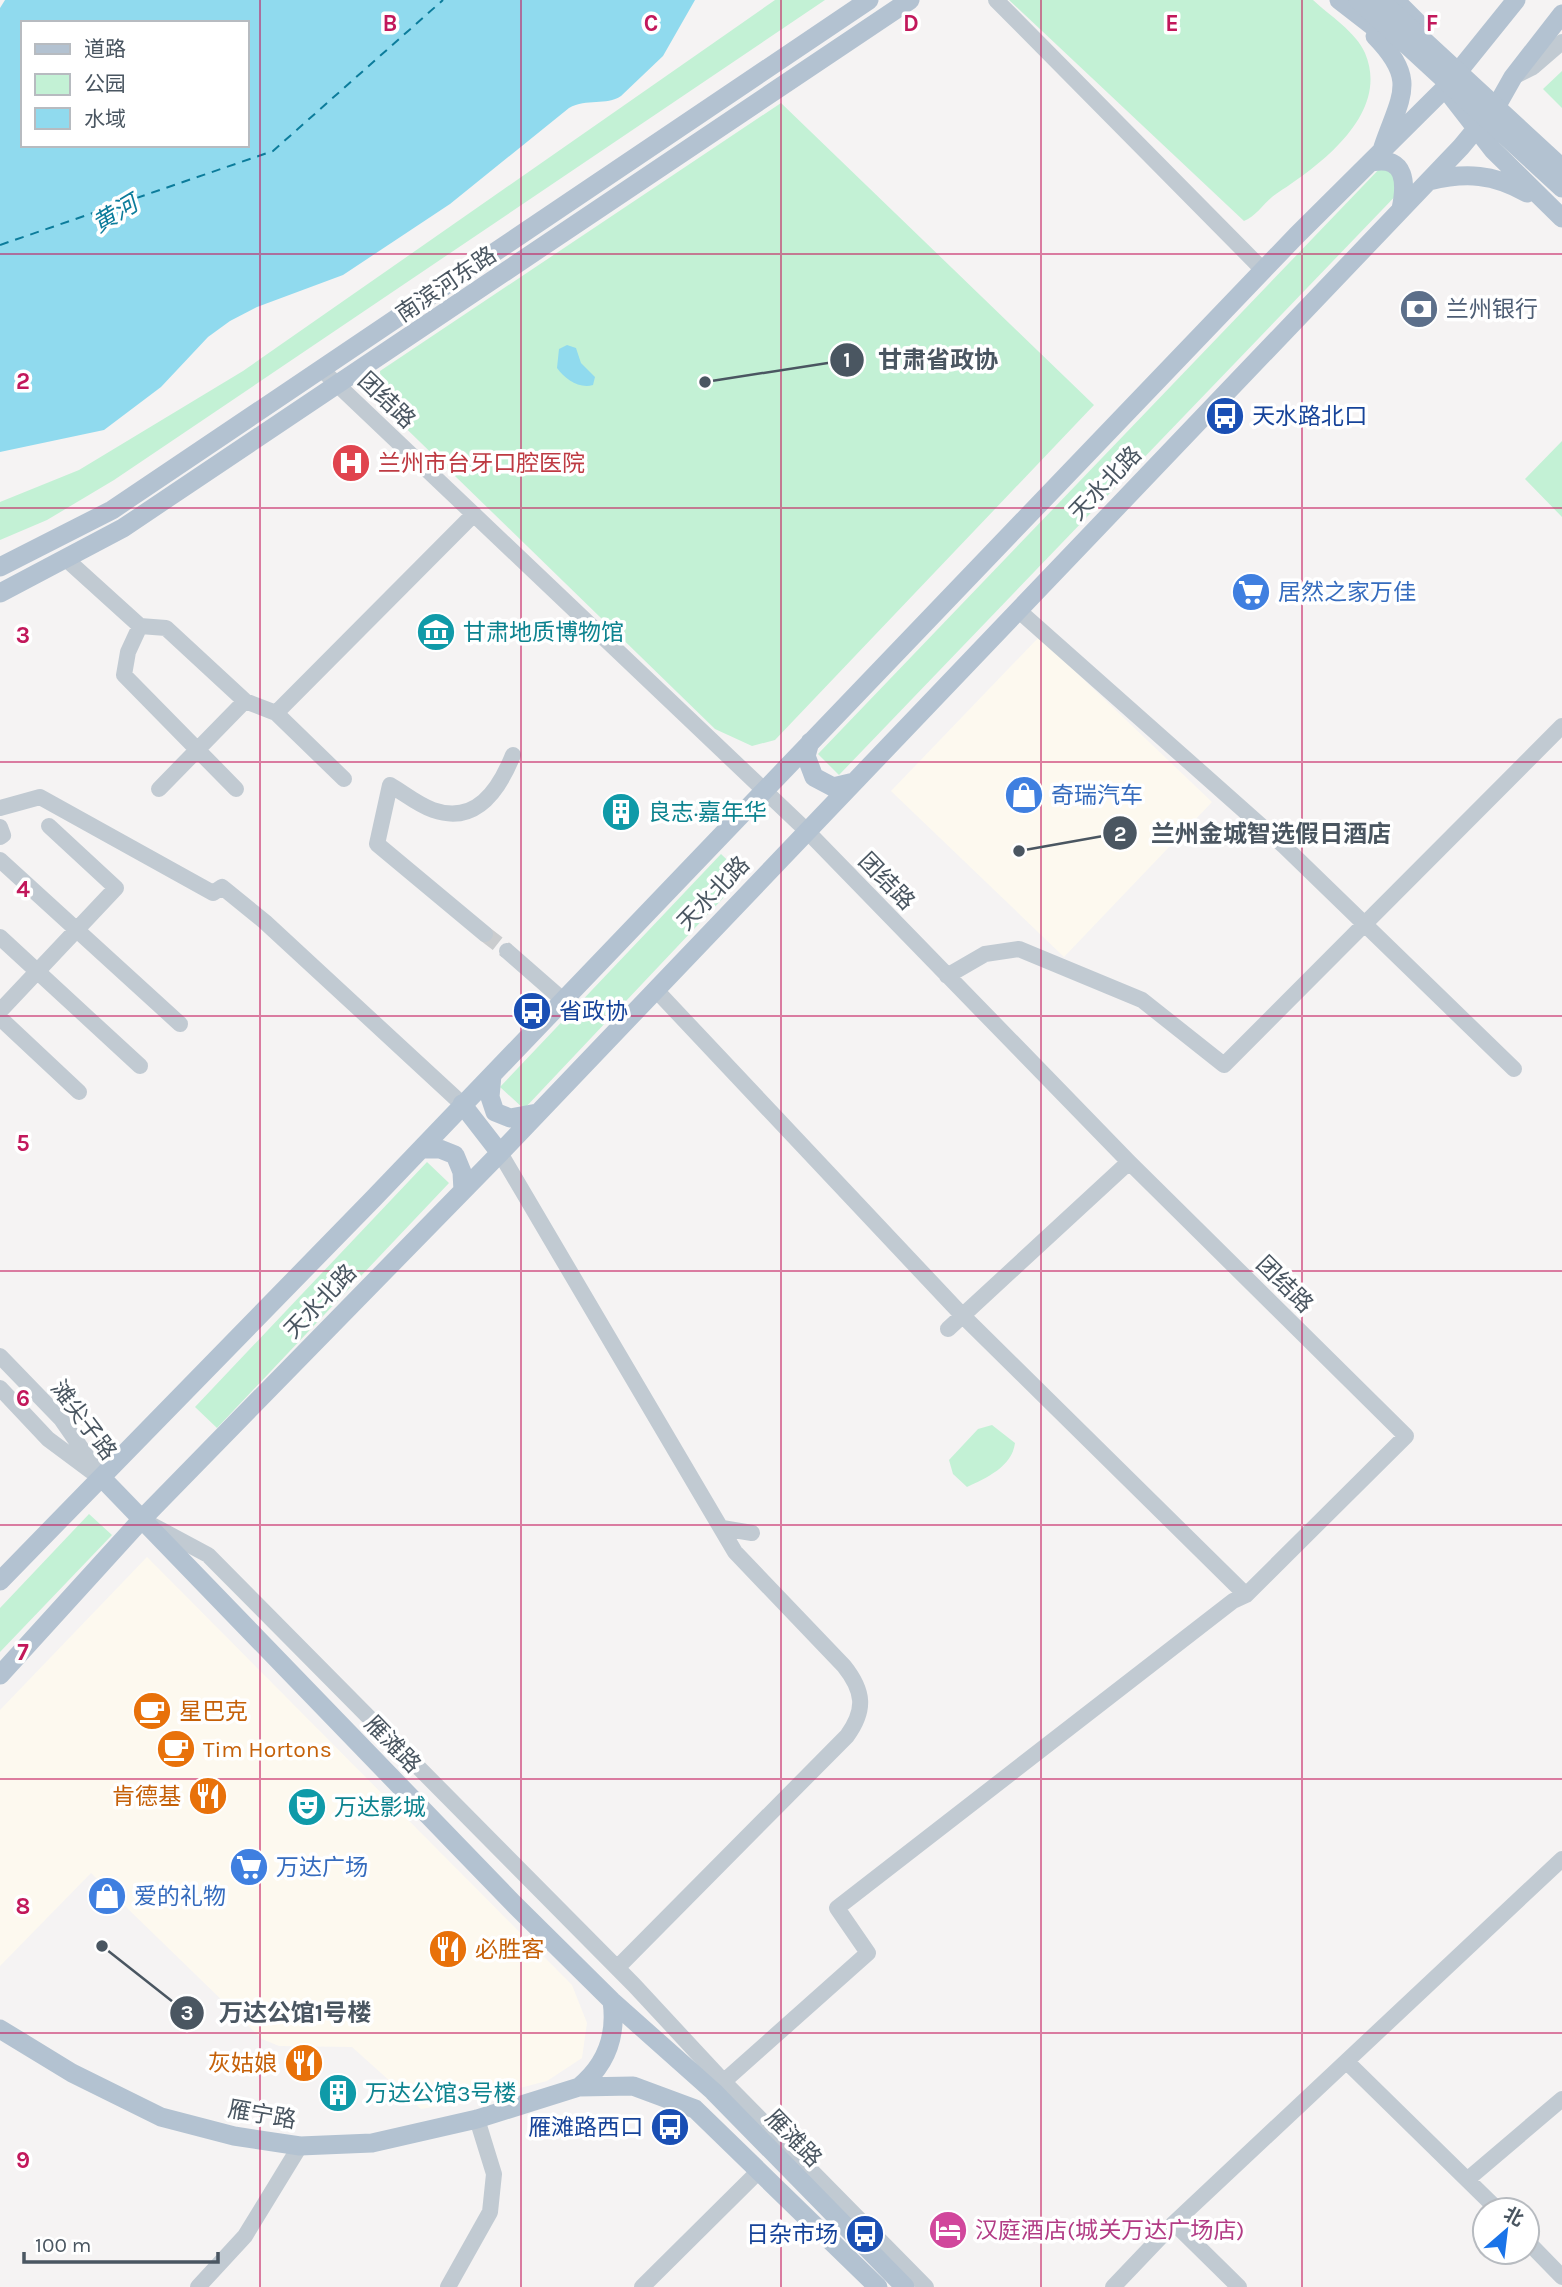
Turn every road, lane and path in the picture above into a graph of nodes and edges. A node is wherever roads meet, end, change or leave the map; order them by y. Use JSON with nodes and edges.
{"nodes":[{"id":1,"x":869,"y":0,"type":"edge"},
{"id":2,"x":910,"y":0,"type":"edge"},
{"id":3,"x":996,"y":0,"type":"edge"},
{"id":4,"x":1380,"y":0,"type":"edge"},
{"id":5,"x":1395,"y":0,"type":"edge"},
{"id":6,"x":1516,"y":0,"type":"edge"},
{"id":7,"x":1349,"y":3,"type":"edge"},
{"id":8,"x":1562,"y":14,"type":"edge"},
{"id":9,"x":1562,"y":42,"type":"edge"},
{"id":10,"x":1464,"y":67,"type":"junction"},
{"id":11,"x":1513,"y":78,"type":"junction"},
{"id":12,"x":1445,"y":88,"type":"junction"},
{"id":13,"x":1500,"y":100,"type":"junction"},
{"id":14,"x":1477,"y":126,"type":"junction"},
{"id":15,"x":1562,"y":156,"type":"edge"},
{"id":16,"x":1376,"y":158,"type":"junction"},
{"id":17,"x":1562,"y":168,"type":"edge"},
{"id":18,"x":1428,"y":181,"type":"junction"},
{"id":19,"x":1562,"y":188,"type":"edge"},
{"id":20,"x":1401,"y":210,"type":"junction"},
{"id":21,"x":1556,"y":212,"type":"edge"},
{"id":22,"x":1264,"y":271,"type":"junction"},
{"id":23,"x":322,"y":370,"type":"junction"},
{"id":24,"x":339,"y":386,"type":"junction"},
{"id":25,"x":474,"y":514,"type":"junction"},
{"id":26,"x":66,"y":559,"type":"junction"},
{"id":27,"x":0,"y":567,"type":"edge"},
{"id":28,"x":0,"y":593,"type":"edge"},
{"id":29,"x":1018,"y":610,"type":"junction"},
{"id":30,"x":140,"y":626,"type":"junction"},
{"id":31,"x":245,"y":701,"type":"junction"},
{"id":32,"x":276,"y":713,"type":"junction"},
{"id":33,"x":1562,"y":726,"type":"edge"},
{"id":34,"x":810,"y":742,"type":"junction"},
{"id":35,"x":197,"y":750,"type":"junction"},
{"id":36,"x":513,"y":755,"type":"dead end"},
{"id":37,"x":344,"y":779,"type":"dead end"},
{"id":38,"x":853,"y":782,"type":"junction"},
{"id":39,"x":159,"y":789,"type":"dead end"},
{"id":40,"x":236,"y":789,"type":"dead end"},
{"id":41,"x":764,"y":790,"type":"junction"},
{"id":42,"x":0,"y":808,"type":"edge"},
{"id":43,"x":49,"y":826,"type":"dead end"},
{"id":44,"x":0,"y":827,"type":"edge"},
{"id":45,"x":807,"y":831,"type":"junction"},
{"id":46,"x":0,"y":838,"type":"edge"},
{"id":47,"x":0,"y":860,"type":"edge"},
{"id":48,"x":1365,"y":923,"type":"junction"},
{"id":49,"x":77,"y":930,"type":"junction"},
{"id":50,"x":485,"y":934,"type":"tunnel mouth"},
{"id":51,"x":0,"y":937,"type":"edge"},
{"id":52,"x":507,"y":951,"type":"tunnel mouth"},
{"id":53,"x":37,"y":972,"type":"junction"},
{"id":54,"x":947,"y":976,"type":"junction"},
{"id":55,"x":655,"y":989,"type":"junction"},
{"id":56,"x":563,"y":1000,"type":"junction"},
{"id":57,"x":0,"y":1011,"type":"edge"},
{"id":58,"x":0,"y":1018,"type":"edge"},
{"id":59,"x":180,"y":1024,"type":"dead end"},
{"id":60,"x":140,"y":1066,"type":"dead end"},
{"id":61,"x":1514,"y":1069,"type":"dead end"},
{"id":62,"x":492,"y":1075,"type":"junction"},
{"id":63,"x":79,"y":1092,"type":"dead end"},
{"id":64,"x":462,"y":1104,"type":"junction"},
{"id":65,"x":537,"y":1113,"type":"junction"},
{"id":66,"x":421,"y":1149,"type":"junction"},
{"id":67,"x":500,"y":1153,"type":"junction"},
{"id":68,"x":1129,"y":1162,"type":"junction"},
{"id":69,"x":463,"y":1191,"type":"junction"},
{"id":70,"x":962,"y":1315,"type":"junction"},
{"id":71,"x":948,"y":1329,"type":"dead end"},
{"id":72,"x":0,"y":1356,"type":"edge"},
{"id":73,"x":0,"y":1388,"type":"edge"},
{"id":74,"x":102,"y":1478,"type":"junction"},
{"id":75,"x":142,"y":1520,"type":"junction"},
{"id":76,"x":722,"y":1528,"type":"junction"},
{"id":77,"x":752,"y":1534,"type":"dead end"},
{"id":78,"x":0,"y":1581,"type":"edge"},
{"id":79,"x":1246,"y":1595,"type":"junction"},
{"id":80,"x":0,"y":1675,"type":"edge"},
{"id":81,"x":1562,"y":1858,"type":"edge"},
{"id":82,"x":617,"y":1968,"type":"junction"},
{"id":83,"x":612,"y":2001,"type":"junction"},
{"id":84,"x":0,"y":2029,"type":"edge"},
{"id":85,"x":1347,"y":2062,"type":"junction"},
{"id":86,"x":579,"y":2087,"type":"junction"},
{"id":87,"x":719,"y":2087,"type":"junction"},
{"id":88,"x":1562,"y":2099,"type":"edge"},
{"id":89,"x":695,"y":2109,"type":"joint"},
{"id":90,"x":477,"y":2119,"type":"junction"},
{"id":91,"x":300,"y":2146,"type":"junction"},
{"id":92,"x":759,"y":2171,"type":"junction"},
{"id":93,"x":1468,"y":2179,"type":"junction"},
{"id":94,"x":1484,"y":2196,"type":"edge"},
{"id":95,"x":1174,"y":2223,"type":"junction"},
{"id":96,"x":1541,"y":2255,"type":"edge"},
{"id":97,"x":1562,"y":2277,"type":"edge"},
{"id":98,"x":198,"y":2287,"type":"edge"},
{"id":99,"x":448,"y":2287,"type":"edge"},
{"id":100,"x":642,"y":2287,"type":"edge"},
{"id":101,"x":878,"y":2287,"type":"edge"},
{"id":102,"x":905,"y":2287,"type":"edge"},
{"id":103,"x":926,"y":2287,"type":"edge"},
{"id":104,"x":1113,"y":2287,"type":"edge"},
{"id":105,"x":1239,"y":2287,"type":"edge"}],
"edges":[{"from":1,"to":23,"type":"main road","name":"南滨河东路"},
{"from":2,"to":24,"type":"main road","name":"南滨河东路"},
{"from":3,"to":22,"type":"street"},
{"from":4,"to":17,"type":"main road","bridge":true},
{"from":5,"to":10,"type":"main road"},
{"from":6,"to":10,"type":"main road","name":"天水北路"},
{"from":7,"to":12,"type":"main road"},
{"from":7,"to":16,"type":"main road"},
{"from":7,"to":19,"type":"main road","bridge":true},
{"from":8,"to":11,"type":"main road","name":"天水北路"},
{"from":9,"to":11,"type":"street"},
{"from":10,"to":12,"type":"main road","name":"天水北路"},
{"from":10,"to":13,"type":"main road"},
{"from":11,"to":13,"type":"main road","name":"天水北路"},
{"from":12,"to":14,"type":"main road"},
{"from":12,"to":16,"type":"main road","name":"天水北路"},
{"from":13,"to":14,"type":"main road","name":"天水北路"},
{"from":13,"to":15,"type":"main road"},
{"from":14,"to":18,"type":"main road","name":"天水北路"},
{"from":14,"to":21,"type":"main road"},
{"from":16,"to":20,"type":"main road"},
{"from":16,"to":22,"type":"main road","name":"天水北路"},
{"from":18,"to":20,"type":"main road","name":"天水北路"},
{"from":18,"to":21,"type":"main road"},
{"from":20,"to":29,"type":"main road","name":"天水北路"},
{"from":22,"to":34,"type":"main road","name":"天水北路"},
{"from":23,"to":24,"type":"street","name":"团结路"},
{"from":23,"to":27,"type":"main road","name":"南滨河东路"},
{"from":24,"to":25,"type":"street","name":"团结路"},
{"from":24,"to":26,"type":"main road","name":"南滨河东路"},
{"from":25,"to":32,"type":"street"},
{"from":25,"to":41,"type":"street","name":"团结路"},
{"from":26,"to":28,"type":"main road","name":"南滨河东路"},
{"from":26,"to":30,"type":"street"},
{"from":29,"to":38,"type":"main road","name":"天水北路"},
{"from":29,"to":48,"type":"street"},
{"from":30,"to":31,"type":"street"},
{"from":30,"to":35,"type":"street"},
{"from":31,"to":32,"type":"street"},
{"from":31,"to":35,"type":"street"},
{"from":32,"to":37,"type":"street"},
{"from":33,"to":48,"type":"street"},
{"from":34,"to":38,"type":"main road"},
{"from":34,"to":41,"type":"main road","name":"天水北路"},
{"from":35,"to":39,"type":"street"},
{"from":35,"to":40,"type":"street"},
{"from":36,"to":50,"type":"street"},
{"from":38,"to":45,"type":"main road","name":"天水北路"},
{"from":41,"to":45,"type":"street","name":"团结路"},
{"from":41,"to":56,"type":"main road","name":"天水北路"},
{"from":42,"to":64,"type":"street"},
{"from":43,"to":49,"type":"street"},
{"from":44,"to":46,"type":"street"},
{"from":45,"to":54,"type":"street","name":"团结路"},
{"from":45,"to":55,"type":"main road","name":"天水北路"},
{"from":47,"to":49,"type":"street"},
{"from":48,"to":54,"type":"street"},
{"from":48,"to":61,"type":"street"},
{"from":49,"to":53,"type":"street"},
{"from":49,"to":59,"type":"street"},
{"from":51,"to":53,"type":"street"},
{"from":52,"to":56,"type":"street"},
{"from":53,"to":57,"type":"street"},
{"from":53,"to":60,"type":"street"},
{"from":54,"to":68,"type":"street","name":"团结路"},
{"from":55,"to":65,"type":"main road","name":"天水北路"},
{"from":55,"to":70,"type":"street"},
{"from":56,"to":62,"type":"main road","name":"天水北路"},
{"from":58,"to":63,"type":"street"},
{"from":62,"to":64,"type":"main road","name":"天水北路"},
{"from":62,"to":65,"type":"main road"},
{"from":64,"to":66,"type":"main road","name":"天水北路"},
{"from":64,"to":67,"type":"main road"},
{"from":65,"to":67,"type":"main road","name":"天水北路"},
{"from":66,"to":69,"type":"main road"},
{"from":66,"to":74,"type":"main road","name":"天水北路"},
{"from":67,"to":69,"type":"main road","name":"天水北路"},
{"from":67,"to":76,"type":"street"},
{"from":68,"to":70,"type":"street"},
{"from":68,"to":79,"type":"street","name":"团结路"},
{"from":69,"to":75,"type":"main road","name":"天水北路"},
{"from":70,"to":71,"type":"street"},
{"from":70,"to":79,"type":"street"},
{"from":72,"to":74,"type":"street","name":"滩尖子路"},
{"from":73,"to":74,"type":"street","name":"滩尖子路"},
{"from":74,"to":75,"type":"main road","name":"雁滩路"},
{"from":74,"to":78,"type":"main road","name":"天水北路"},
{"from":75,"to":80,"type":"main road","name":"天水北路"},
{"from":75,"to":82,"type":"street"},
{"from":75,"to":83,"type":"main road","name":"雁滩路"},
{"from":76,"to":77,"type":"street"},
{"from":76,"to":82,"type":"street"},
{"from":79,"to":87,"type":"street"},
{"from":81,"to":85,"type":"street"},
{"from":82,"to":87,"type":"street"},
{"from":83,"to":86,"type":"main road"},
{"from":83,"to":87,"type":"main road","name":"雁滩路"},
{"from":84,"to":91,"type":"main road","name":"雁宁路"},
{"from":85,"to":93,"type":"street"},
{"from":85,"to":95,"type":"street"},
{"from":86,"to":89,"type":"main road","name":"雁宁路"},
{"from":86,"to":90,"type":"main road","name":"雁宁路"},
{"from":87,"to":102,"type":"main road","name":"雁滩路"},
{"from":87,"to":103,"type":"street"},
{"from":88,"to":93,"type":"street"},
{"from":89,"to":92,"type":"main road","name":"雁滩路"},
{"from":90,"to":91,"type":"main road","name":"雁宁路"},
{"from":90,"to":99,"type":"street"},
{"from":91,"to":98,"type":"street"},
{"from":92,"to":100,"type":"street"},
{"from":92,"to":101,"type":"main road","name":"雁滩路"},
{"from":93,"to":94,"type":"street"},
{"from":95,"to":104,"type":"street"},
{"from":95,"to":105,"type":"street"},
{"from":96,"to":97,"type":"street"}]}
